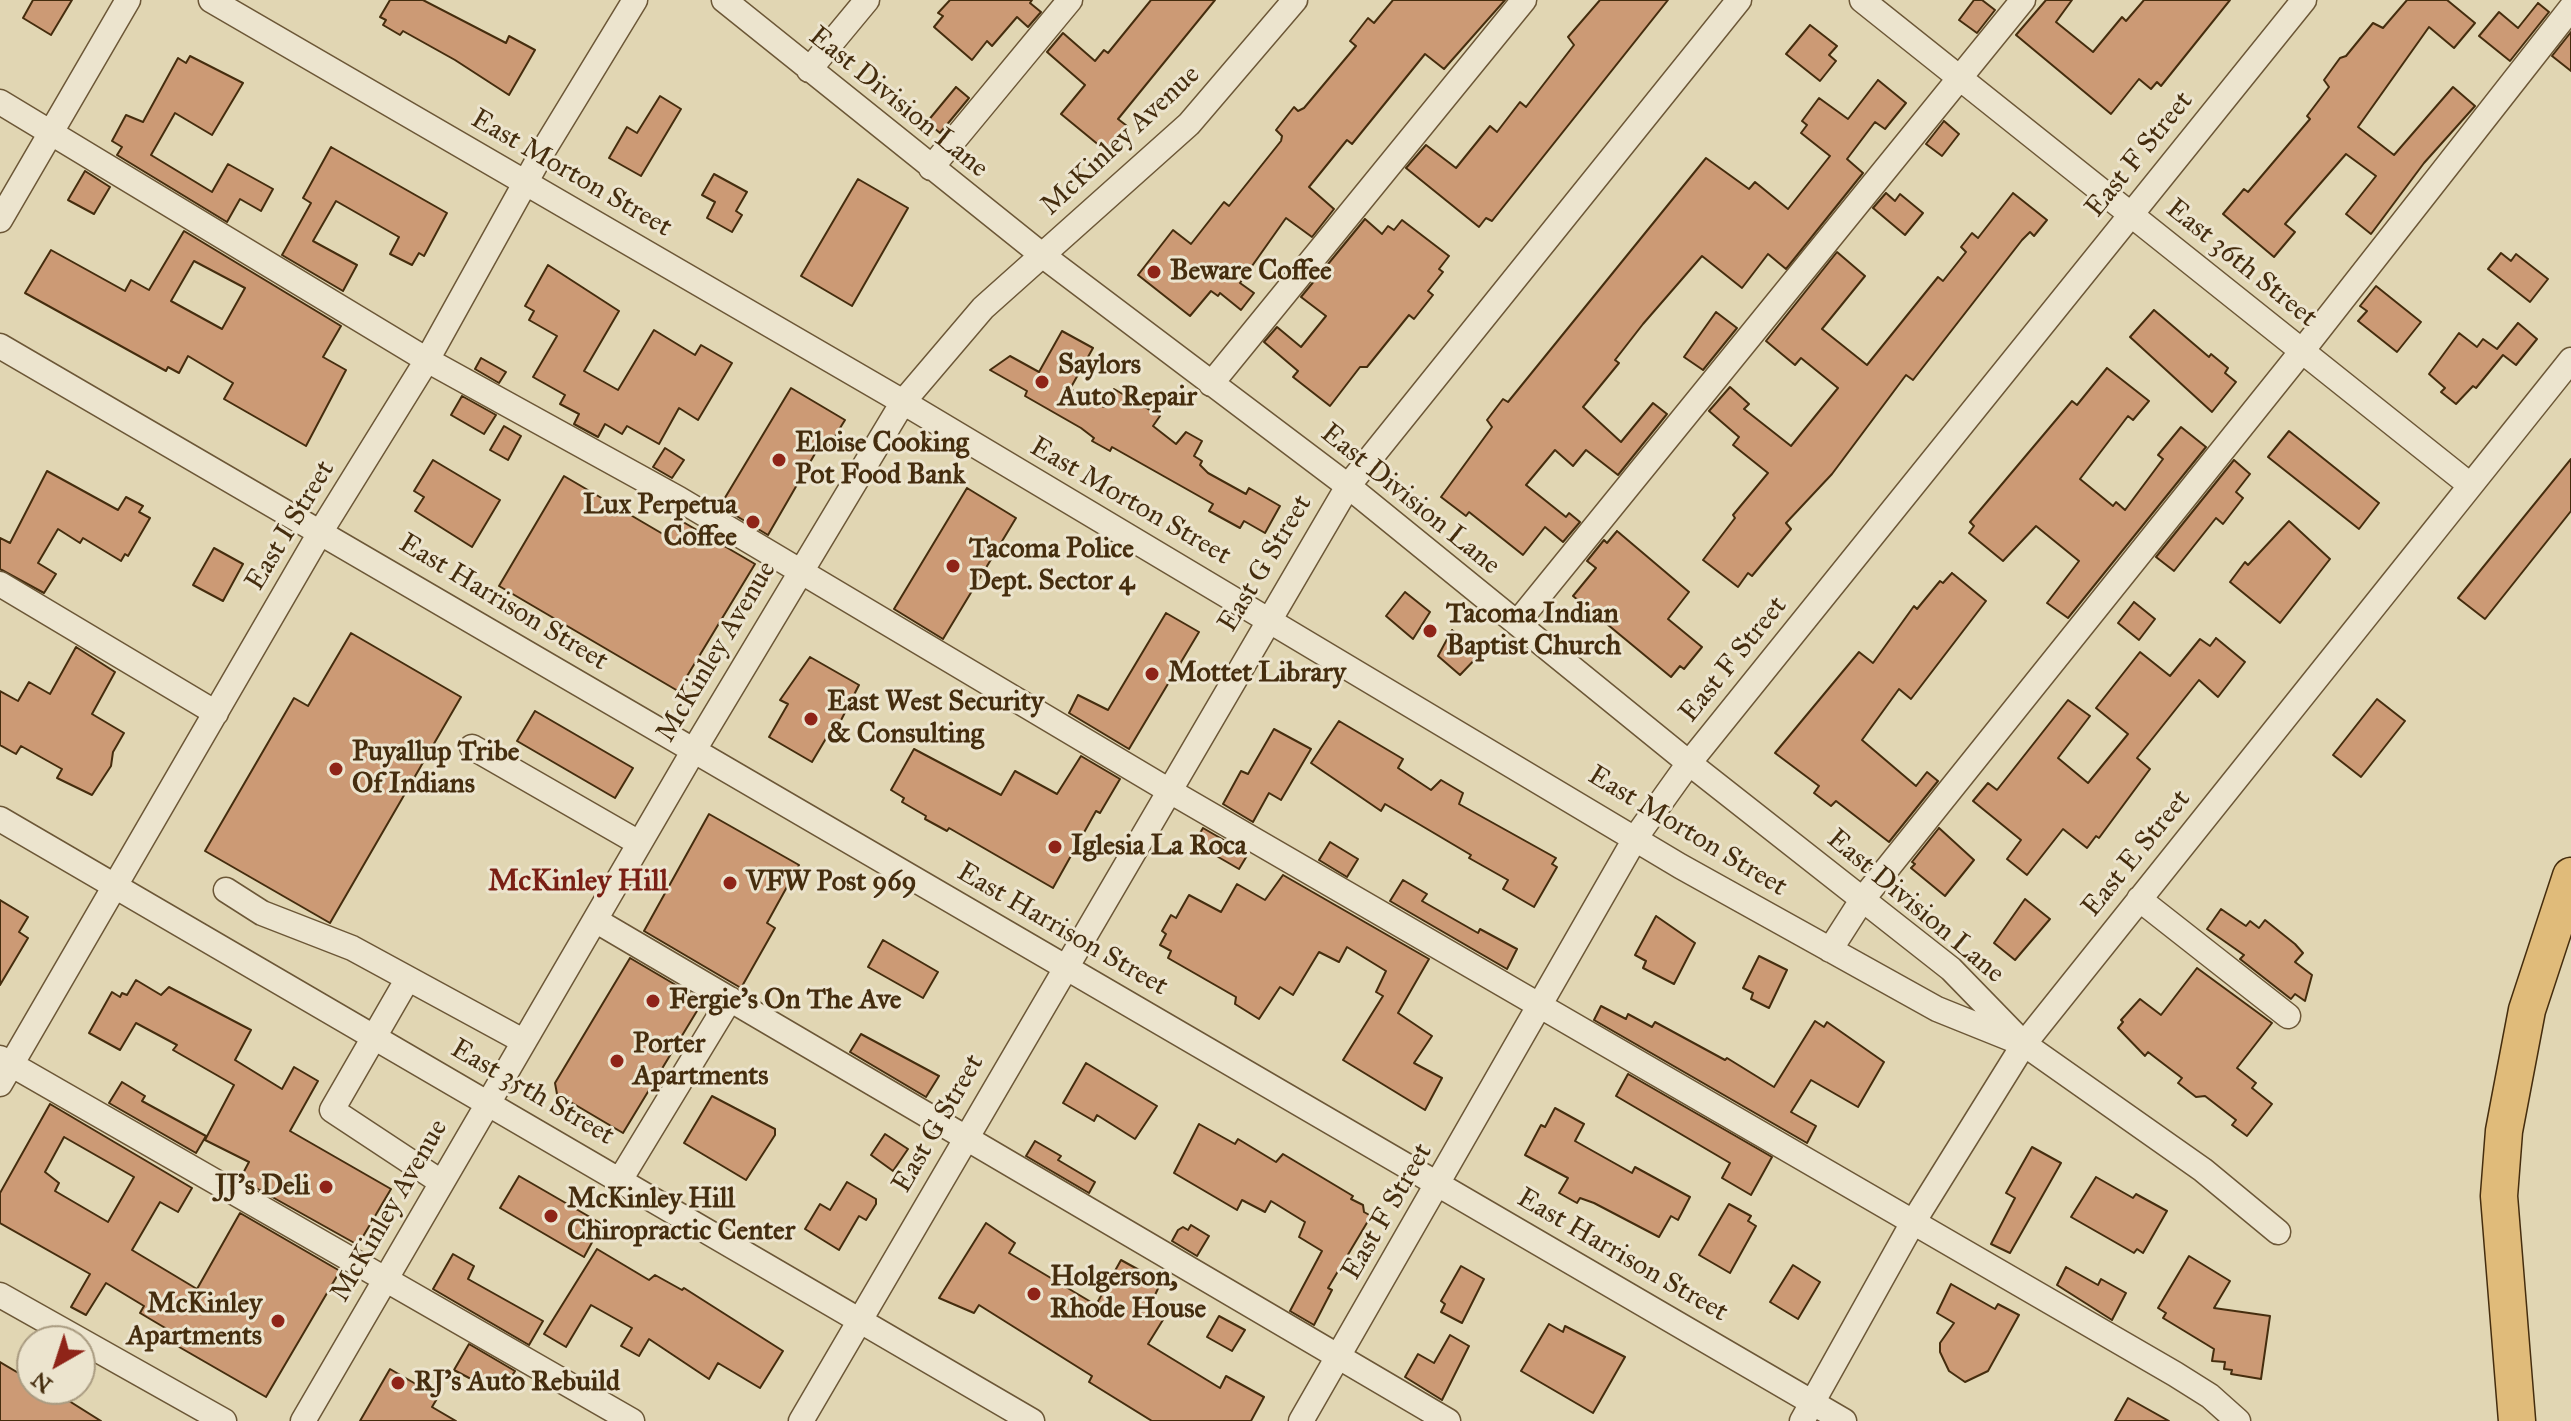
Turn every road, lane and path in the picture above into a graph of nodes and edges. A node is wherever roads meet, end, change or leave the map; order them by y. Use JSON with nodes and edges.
{"nodes":[{"id":1,"x":128,"y":0,"type":"edge"},
{"id":2,"x":211,"y":0,"type":"edge"},
{"id":3,"x":724,"y":0,"type":"edge"},
{"id":4,"x":867,"y":0,"type":"edge"},
{"id":5,"x":1070,"y":0,"type":"edge"},
{"id":6,"x":1295,"y":0,"type":"edge"},
{"id":7,"x":1524,"y":0,"type":"edge"},
{"id":8,"x":1739,"y":0,"type":"edge"},
{"id":9,"x":1862,"y":0,"type":"edge"},
{"id":10,"x":2023,"y":0,"type":"edge"},
{"id":11,"x":2304,"y":0,"type":"edge"},
{"id":12,"x":630,"y":2,"type":"edge"},
{"id":13,"x":2571,"y":8,"type":"edge"},
{"id":14,"x":809,"y":70,"type":"junction"},
{"id":15,"x":1960,"y":78,"type":"junction"},
{"id":16,"x":0,"y":102,"type":"edge"},
{"id":17,"x":51,"y":132,"type":"junction"},
{"id":18,"x":931,"y":168,"type":"junction"},
{"id":19,"x":527,"y":183,"type":"junction"},
{"id":20,"x":2131,"y":214,"type":"junction"},
{"id":21,"x":0,"y":220,"type":"edge"},
{"id":22,"x":1042,"y":255,"type":"junction"},
{"id":23,"x":0,"y":346,"type":"edge"},
{"id":24,"x":2302,"y":351,"type":"junction"},
{"id":25,"x":427,"y":360,"type":"junction"},
{"id":26,"x":2571,"y":360,"type":"edge"},
{"id":27,"x":1211,"y":384,"type":"junction"},
{"id":28,"x":903,"y":402,"type":"junction"},
{"id":29,"x":2470,"y":485,"type":"junction"},
{"id":30,"x":1348,"y":486,"type":"junction"},
{"id":31,"x":321,"y":531,"type":"junction"},
{"id":32,"x":800,"y":570,"type":"junction"},
{"id":33,"x":0,"y":584,"type":"edge"},
{"id":34,"x":1268,"y":618,"type":"junction"},
{"id":35,"x":1517,"y":623,"type":"junction"},
{"id":36,"x":216,"y":713,"type":"junction"},
{"id":37,"x":472,"y":747,"type":"dead end"},
{"id":38,"x":694,"y":750,"type":"junction"},
{"id":39,"x":1689,"y":763,"type":"junction"},
{"id":40,"x":1168,"y":790,"type":"junction"},
{"id":41,"x":0,"y":819,"type":"edge"},
{"id":42,"x":1636,"y":837,"type":"junction"},
{"id":43,"x":639,"y":843,"type":"junction"},
{"id":44,"x":2571,"y":876,"type":"edge"},
{"id":45,"x":118,"y":887,"type":"junction"},
{"id":46,"x":226,"y":890,"type":"dead end"},
{"id":47,"x":2139,"y":899,"type":"junction"},
{"id":48,"x":1862,"y":900,"type":"junction"},
{"id":49,"x":595,"y":920,"type":"junction"},
{"id":50,"x":1830,"y":950,"type":"junction"},
{"id":51,"x":1066,"y":967,"type":"junction"},
{"id":52,"x":407,"y":980,"type":"junction"},
{"id":53,"x":730,"y":999,"type":"junction"},
{"id":54,"x":1540,"y":1005,"type":"junction"},
{"id":55,"x":2288,"y":1016,"type":"dead end"},
{"id":56,"x":372,"y":1035,"type":"junction"},
{"id":57,"x":523,"y":1041,"type":"junction"},
{"id":58,"x":2024,"y":1044,"type":"junction"},
{"id":59,"x":4,"y":1069,"type":"edge"},
{"id":60,"x":488,"y":1102,"type":"junction"},
{"id":61,"x":966,"y":1138,"type":"junction"},
{"id":62,"x":620,"y":1180,"type":"junction"},
{"id":63,"x":441,"y":1182,"type":"junction"},
{"id":64,"x":1439,"y":1184,"type":"junction"},
{"id":65,"x":1912,"y":1224,"type":"junction"},
{"id":66,"x":2278,"y":1232,"type":"dead end"},
{"id":67,"x":386,"y":1278,"type":"junction"},
{"id":68,"x":0,"y":1295,"type":"edge"},
{"id":69,"x":859,"y":1320,"type":"junction"},
{"id":70,"x":1338,"y":1357,"type":"junction"},
{"id":71,"x":1807,"y":1412,"type":"edge"},
{"id":72,"x":224,"y":1421,"type":"edge"},
{"id":73,"x":303,"y":1421,"type":"edge"},
{"id":74,"x":632,"y":1421,"type":"edge"},
{"id":75,"x":801,"y":1421,"type":"edge"},
{"id":76,"x":1032,"y":1421,"type":"edge"},
{"id":77,"x":1301,"y":1421,"type":"edge"},
{"id":78,"x":1448,"y":1421,"type":"edge"},
{"id":79,"x":1844,"y":1421,"type":"edge"},
{"id":80,"x":2238,"y":1421,"type":"edge"},
{"id":81,"x":2517,"y":1421,"type":"edge"}],
"edges":[{"from":1,"to":17,"type":"street"},
{"from":2,"to":19,"type":"street","name":"East Morton Street"},
{"from":3,"to":14,"type":"street","name":"East Division Lane"},
{"from":4,"to":14,"type":"street"},
{"from":5,"to":18,"type":"street"},
{"from":6,"to":22,"type":"street","name":"McKinley Avenue"},
{"from":7,"to":27,"type":"street"},
{"from":8,"to":30,"type":"street","name":"East G Street"},
{"from":9,"to":15,"type":"street","name":"East 36th Street"},
{"from":10,"to":15,"type":"street"},
{"from":11,"to":20,"type":"street","name":"East F Street"},
{"from":12,"to":19,"type":"street","name":"East I Street"},
{"from":13,"to":24,"type":"street"},
{"from":14,"to":18,"type":"street","name":"East Division Lane"},
{"from":15,"to":20,"type":"street","name":"East 36th Street"},
{"from":15,"to":35,"type":"street"},
{"from":16,"to":17,"type":"street"},
{"from":17,"to":21,"type":"street"},
{"from":17,"to":25,"type":"street"},
{"from":18,"to":22,"type":"street","name":"East Division Lane"},
{"from":19,"to":25,"type":"street","name":"East I Street"},
{"from":19,"to":28,"type":"street","name":"East Morton Street"},
{"from":20,"to":24,"type":"street","name":"East 36th Street"},
{"from":20,"to":39,"type":"street","name":"East F Street"},
{"from":22,"to":27,"type":"street","name":"East Division Lane"},
{"from":22,"to":28,"type":"street","name":"McKinley Avenue"},
{"from":23,"to":31,"type":"street","name":"East Harrison Street"},
{"from":24,"to":29,"type":"street","name":"East 36th Street"},
{"from":24,"to":48,"type":"street"},
{"from":25,"to":31,"type":"street","name":"East I Street"},
{"from":25,"to":32,"type":"street"},
{"from":26,"to":29,"type":"street","name":"East E Street"},
{"from":27,"to":30,"type":"street","name":"East Division Lane"},
{"from":28,"to":32,"type":"street","name":"McKinley Avenue"},
{"from":28,"to":34,"type":"street","name":"East Morton Street"},
{"from":29,"to":47,"type":"street","name":"East E Street"},
{"from":30,"to":34,"type":"street","name":"East G Street"},
{"from":30,"to":35,"type":"street","name":"East Division Lane"},
{"from":31,"to":36,"type":"street","name":"East I Street"},
{"from":31,"to":38,"type":"street","name":"East Harrison Street"},
{"from":32,"to":38,"type":"street","name":"McKinley Avenue"},
{"from":32,"to":40,"type":"street"},
{"from":33,"to":36,"type":"street"},
{"from":34,"to":40,"type":"street","name":"East G Street"},
{"from":34,"to":42,"type":"street","name":"East Morton Street"},
{"from":35,"to":39,"type":"street","name":"East Division Lane"},
{"from":36,"to":45,"type":"street","name":"East I Street"},
{"from":37,"to":43,"type":"street"},
{"from":38,"to":43,"type":"street","name":"McKinley Avenue"},
{"from":38,"to":51,"type":"street","name":"East Harrison Street"},
{"from":39,"to":42,"type":"street","name":"East F Street"},
{"from":39,"to":48,"type":"street","name":"East Division Lane"},
{"from":40,"to":51,"type":"street","name":"East G Street"},
{"from":40,"to":54,"type":"street"},
{"from":41,"to":45,"type":"street","name":"East 35th Street"},
{"from":42,"to":50,"type":"street","name":"East Morton Street"},
{"from":42,"to":54,"type":"street","name":"East F Street"},
{"from":43,"to":49,"type":"street","name":"McKinley Avenue"},
{"from":44,"to":81,"type":"highway"},
{"from":45,"to":56,"type":"street","name":"East 35th Street"},
{"from":45,"to":59,"type":"street","name":"East I Street"},
{"from":46,"to":52,"type":"street"},
{"from":47,"to":55,"type":"street"},
{"from":47,"to":58,"type":"street","name":"East E Street"},
{"from":48,"to":50,"type":"street"},
{"from":48,"to":58,"type":"street","name":"East Division Lane"},
{"from":49,"to":53,"type":"street"},
{"from":49,"to":57,"type":"street","name":"McKinley Avenue"},
{"from":50,"to":58,"type":"street","name":"East Morton Street"},
{"from":51,"to":61,"type":"street","name":"East G Street"},
{"from":51,"to":64,"type":"street","name":"East Harrison Street"},
{"from":52,"to":56,"type":"street"},
{"from":52,"to":57,"type":"street"},
{"from":53,"to":61,"type":"street"},
{"from":53,"to":62,"type":"street"},
{"from":54,"to":64,"type":"street","name":"East F Street"},
{"from":54,"to":65,"type":"street"},
{"from":56,"to":60,"type":"street","name":"East 35th Street"},
{"from":56,"to":63,"type":"street"},
{"from":57,"to":60,"type":"street","name":"McKinley Avenue"},
{"from":58,"to":65,"type":"street","name":"East E Street"},
{"from":58,"to":66,"type":"street","name":"East Division Lane"},
{"from":59,"to":67,"type":"street"},
{"from":60,"to":62,"type":"street","name":"East 35th Street"},
{"from":60,"to":63,"type":"street","name":"McKinley Avenue"},
{"from":61,"to":69,"type":"street","name":"East G Street"},
{"from":61,"to":70,"type":"street"},
{"from":62,"to":69,"type":"street","name":"East 35th Street"},
{"from":63,"to":67,"type":"street","name":"McKinley Avenue"},
{"from":64,"to":70,"type":"street","name":"East F Street"},
{"from":64,"to":71,"type":"street","name":"East Harrison Street"},
{"from":65,"to":71,"type":"street","name":"East E Street"},
{"from":65,"to":80,"type":"street"},
{"from":67,"to":73,"type":"street","name":"McKinley Avenue"},
{"from":67,"to":74,"type":"street"},
{"from":68,"to":72,"type":"street"},
{"from":69,"to":75,"type":"street","name":"East G Street"},
{"from":69,"to":76,"type":"street","name":"East 35th Street"},
{"from":70,"to":77,"type":"street","name":"East F Street"},
{"from":70,"to":78,"type":"street"},
{"from":71,"to":79,"type":"street","name":"East Harrison Street"}]}
